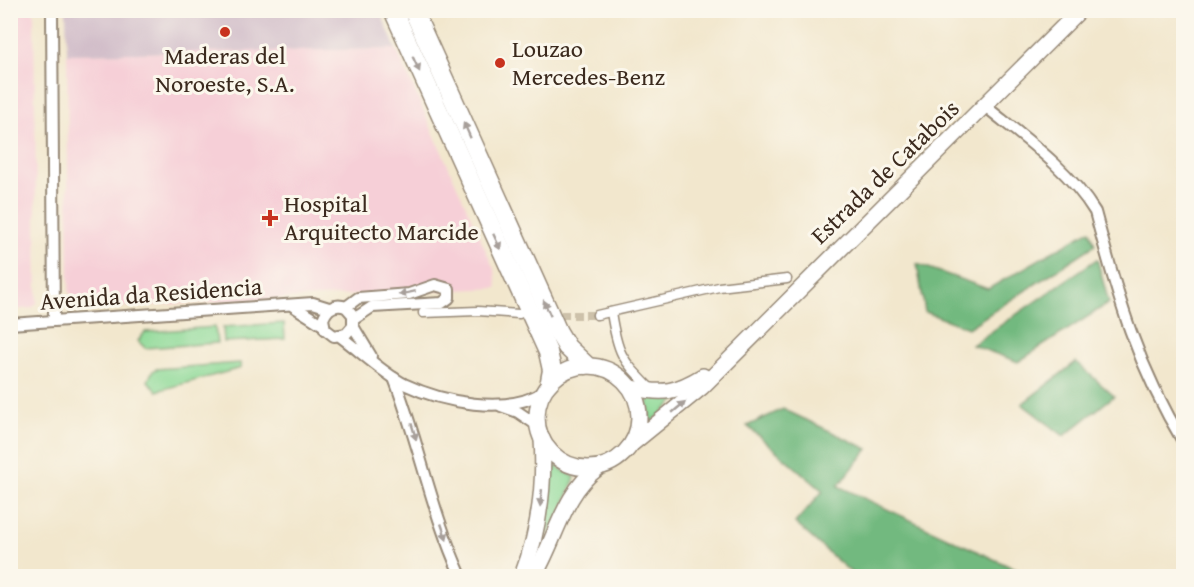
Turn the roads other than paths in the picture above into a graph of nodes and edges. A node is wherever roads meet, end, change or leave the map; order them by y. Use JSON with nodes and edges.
{"nodes":[{"id":1,"x":52,"y":10,"type":"edge"},
{"id":2,"x":393,"y":10,"type":"edge"},
{"id":3,"x":413,"y":10,"type":"edge"},
{"id":4,"x":1080,"y":10,"type":"edge"},
{"id":5,"x":985,"y":106,"type":"junction"},
{"id":6,"x":787,"y":279,"type":"dead end"},
{"id":7,"x":293,"y":306,"type":"junction"},
{"id":8,"x":346,"y":307,"type":"junction"},
{"id":9,"x":329,"y":308,"type":"junction"},
{"id":10,"x":611,"y":312,"type":"junction"},
{"id":11,"x":423,"y":313,"type":"dead end"},
{"id":12,"x":519,"y":314,"type":"dead end"},
{"id":13,"x":597,"y":315,"type":"tunnel mouth"},
{"id":14,"x":54,"y":321,"type":"junction"},
{"id":15,"x":354,"y":322,"type":"junction"},
{"id":16,"x":10,"y":324,"type":"edge"},
{"id":17,"x":323,"y":325,"type":"junction"},
{"id":18,"x":341,"y":336,"type":"junction"},
{"id":19,"x":374,"y":361,"type":"junction"},
{"id":20,"x":582,"y":361,"type":"junction"},
{"id":21,"x":721,"y":365,"type":"junction"},
{"id":22,"x":394,"y":378,"type":"junction"},
{"id":23,"x":548,"y":381,"type":"junction"},
{"id":24,"x":632,"y":388,"type":"junction"},
{"id":25,"x":654,"y":392,"type":"junction"},
{"id":26,"x":495,"y":404,"type":"junction"},
{"id":27,"x":539,"y":432,"type":"junction"},
{"id":28,"x":633,"y":443,"type":"junction"},
{"id":29,"x":1184,"y":443,"type":"edge"},
{"id":30,"x":599,"y":467,"type":"junction"},
{"id":31,"x":461,"y":576,"type":"edge"},
{"id":32,"x":522,"y":576,"type":"edge"},
{"id":33,"x":534,"y":576,"type":"edge"}],
"edges":[{"from":1,"to":14,"type":"street"},
{"from":2,"to":23,"type":"highway","one_way":true},
{"from":20,"to":3,"type":"highway","one_way":true},
{"from":4,"to":5,"type":"main road","name":"Estrada de Catabois"},
{"from":5,"to":21,"type":"main road","name":"Estrada de Catabois"},
{"from":5,"to":29,"type":"street"},
{"from":6,"to":10,"type":"street"},
{"from":7,"to":9,"type":"street","name":"Avenida da Residencia"},
{"from":7,"to":14,"type":"street","name":"Avenida da Residencia"},
{"from":7,"to":17,"type":"street"},
{"from":8,"to":9,"type":"street"},
{"from":8,"to":15,"type":"street"},
{"from":15,"to":8,"type":"street","one_way":true},
{"from":9,"to":17,"type":"street"},
{"from":10,"to":13,"type":"street"},
{"from":10,"to":25,"type":"street"},
{"from":11,"to":12,"type":"street"},
{"from":14,"to":16,"type":"street","name":"Avenida da Residencia"},
{"from":15,"to":18,"type":"street"},
{"from":15,"to":19,"type":"street"},
{"from":17,"to":18,"type":"street"},
{"from":18,"to":19,"type":"street"},
{"from":19,"to":22,"type":"street"},
{"from":20,"to":23,"type":"main road"},
{"from":20,"to":24,"type":"main road","name":"Estrada de Catabois"},
{"from":21,"to":25,"type":"main road","name":"Estrada de Catabois"},
{"from":28,"to":21,"type":"main road","name":"Estrada de Catabois","one_way":true},
{"from":22,"to":26,"type":"street"},
{"from":22,"to":31,"type":"street","one_way":true},
{"from":23,"to":26,"type":"street"},
{"from":23,"to":27,"type":"main road"},
{"from":24,"to":25,"type":"main road","name":"Estrada de Catabois"},
{"from":24,"to":28,"type":"main road"},
{"from":26,"to":27,"type":"street"},
{"from":27,"to":30,"type":"main road"},
{"from":27,"to":32,"type":"main road","one_way":true},
{"from":28,"to":30,"type":"main road","name":"Estrada de Catabois"},
{"from":30,"to":33,"type":"main road","name":"Estrada de Catabois"}]}
